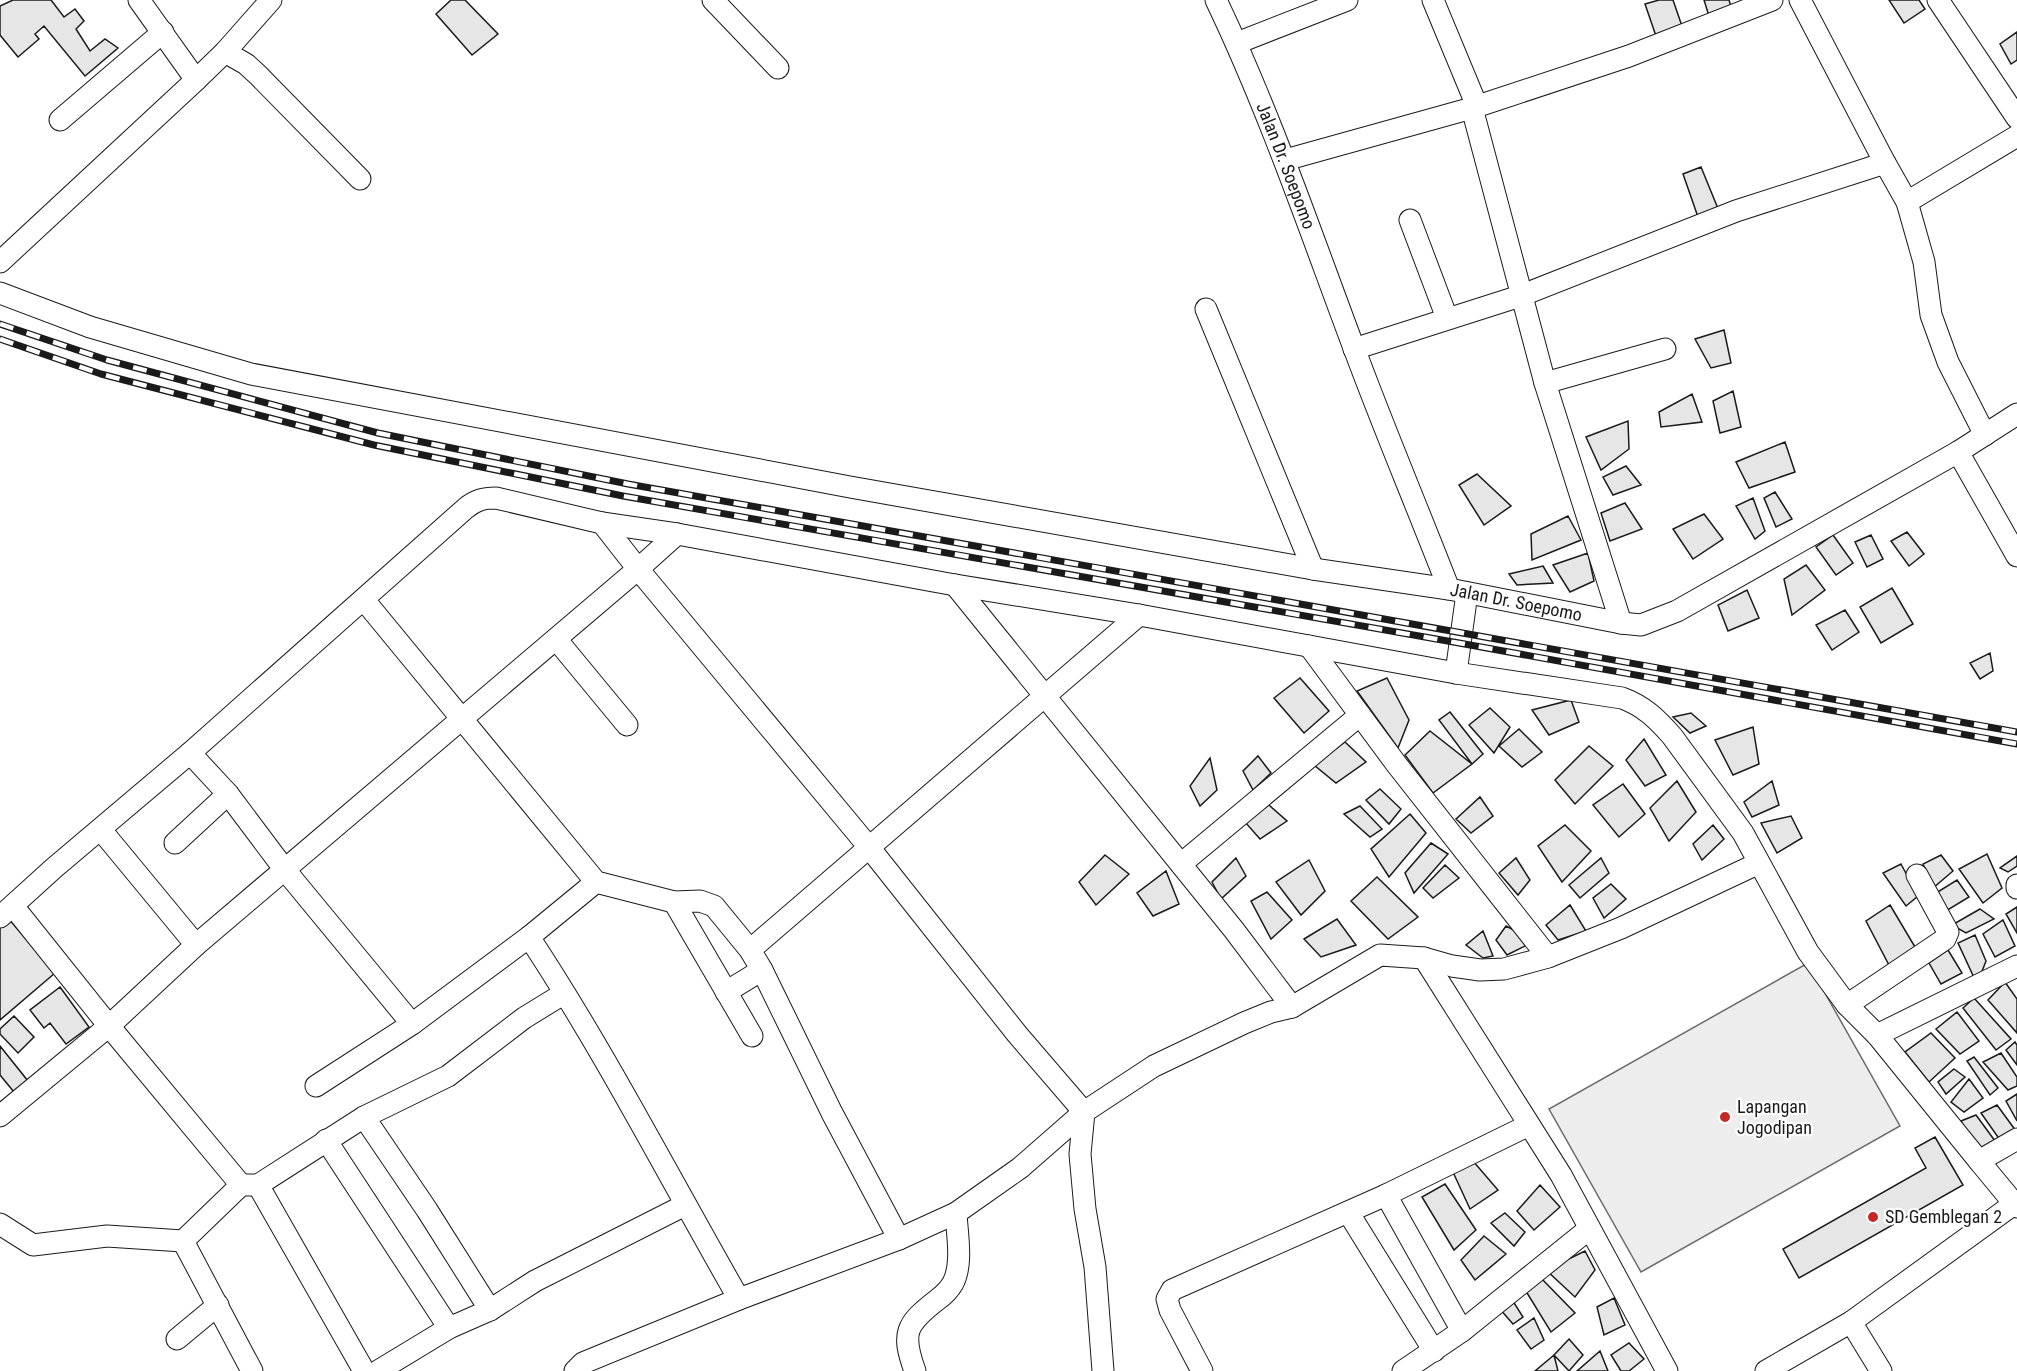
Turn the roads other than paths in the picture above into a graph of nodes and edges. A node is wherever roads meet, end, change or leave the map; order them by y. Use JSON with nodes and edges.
{"nodes":[{"id":1,"x":139,"y":0,"type":"edge"},
{"id":2,"x":271,"y":0,"type":"edge"},
{"id":3,"x":713,"y":0,"type":"edge"},
{"id":4,"x":1216,"y":0,"type":"edge"},
{"id":5,"x":1347,"y":0,"type":"edge"},
{"id":6,"x":1433,"y":0,"type":"edge"},
{"id":7,"x":1772,"y":0,"type":"edge"},
{"id":8,"x":1800,"y":0,"type":"edge"},
{"id":9,"x":1938,"y":0,"type":"edge"},
{"id":10,"x":163,"y":32,"type":"junction"},
{"id":11,"x":1237,"y":43,"type":"junction"},
{"id":12,"x":225,"y":52,"type":"junction"},
{"id":13,"x":778,"y":68,"type":"dead end"},
{"id":14,"x":196,"y":80,"type":"junction"},
{"id":15,"x":1475,"y":107,"type":"junction"},
{"id":16,"x":2017,"y":118,"type":"edge"},
{"id":17,"x":60,"y":120,"type":"dead end"},
{"id":18,"x":2017,"y":136,"type":"edge"},
{"id":19,"x":1285,"y":160,"type":"junction"},
{"id":20,"x":1885,"y":162,"type":"junction"},
{"id":21,"x":360,"y":179,"type":"dead end"},
{"id":22,"x":1907,"y":202,"type":"junction"},
{"id":23,"x":1410,"y":220,"type":"dead end"},
{"id":24,"x":0,"y":262,"type":"edge"},
{"id":25,"x":0,"y":293,"type":"edge"},
{"id":26,"x":1520,"y":296,"type":"junction"},
{"id":27,"x":1206,"y":309,"type":"dead end"},
{"id":28,"x":1447,"y":318,"type":"junction"},
{"id":29,"x":1354,"y":349,"type":"junction"},
{"id":30,"x":1665,"y":349,"type":"dead end"},
{"id":31,"x":1545,"y":383,"type":"junction"},
{"id":32,"x":2017,"y":414,"type":"edge"},
{"id":33,"x":1985,"y":435,"type":"junction"},
{"id":34,"x":1958,"y":452,"type":"junction"},
{"id":35,"x":602,"y":524,"type":"junction"},
{"id":36,"x":677,"y":534,"type":"junction"},
{"id":37,"x":2017,"y":556,"type":"edge"},
{"id":38,"x":638,"y":569,"type":"junction"},
{"id":39,"x":1313,"y":569,"type":"junction"},
{"id":40,"x":955,"y":585,"type":"junction"},
{"id":41,"x":1458,"y":591,"type":"junction"},
{"id":42,"x":364,"y":600,"type":"junction"},
{"id":43,"x":1139,"y":615,"type":"junction"},
{"id":44,"x":1621,"y":623,"type":"junction"},
{"id":45,"x":556,"y":639,"type":"junction"},
{"id":46,"x":1309,"y":646,"type":"junction"},
{"id":47,"x":1456,"y":673,"type":"junction"},
{"id":48,"x":1046,"y":696,"type":"junction"},
{"id":49,"x":1360,"y":715,"type":"junction"},
{"id":50,"x":461,"y":719,"type":"junction"},
{"id":51,"x":627,"y":725,"type":"dead end"},
{"id":52,"x":190,"y":753,"type":"junction"},
{"id":53,"x":228,"y":794,"type":"junction"},
{"id":54,"x":101,"y":830,"type":"junction"},
{"id":55,"x":175,"y":843,"type":"dead end"},
{"id":56,"x":868,"y":846,"type":"junction"},
{"id":57,"x":1759,"y":863,"type":"junction"},
{"id":58,"x":1181,"y":864,"type":"junction"},
{"id":59,"x":285,"y":870,"type":"junction"},
{"id":60,"x":1917,"y":875,"type":"dead end"},
{"id":61,"x":596,"y":882,"type":"junction"},
{"id":62,"x":674,"y":902,"type":"junction"},
{"id":63,"x":7,"y":911,"type":"edge"},
{"id":64,"x":529,"y":937,"type":"junction"},
{"id":65,"x":196,"y":945,"type":"junction"},
{"id":66,"x":750,"y":950,"type":"junction"},
{"id":67,"x":1548,"y":957,"type":"junction"},
{"id":68,"x":1424,"y":958,"type":"junction"},
{"id":69,"x":2017,"y":966,"type":"edge"},
{"id":70,"x":762,"y":970,"type":"junction"},
{"id":71,"x":726,"y":992,"type":"junction"},
{"id":72,"x":563,"y":993,"type":"junction"},
{"id":73,"x":1848,"y":1005,"type":"junction"},
{"id":74,"x":1292,"y":1007,"type":"junction"},
{"id":75,"x":412,"y":1024,"type":"junction"},
{"id":76,"x":109,"y":1026,"type":"junction"},
{"id":77,"x":1876,"y":1035,"type":"junction"},
{"id":78,"x":752,"y":1036,"type":"dead end"},
{"id":79,"x":316,"y":1086,"type":"dead end"},
{"id":80,"x":1084,"y":1112,"type":"junction"},
{"id":81,"x":0,"y":1116,"type":"edge"},
{"id":82,"x":364,"y":1117,"type":"junction"},
{"id":83,"x":1529,"y":1125,"type":"junction"},
{"id":84,"x":2017,"y":1139,"type":"edge"},
{"id":85,"x":326,"y":1140,"type":"junction"},
{"id":86,"x":1979,"y":1161,"type":"junction"},
{"id":87,"x":249,"y":1185,"type":"junction"},
{"id":88,"x":1386,"y":1195,"type":"junction"},
{"id":89,"x":685,"y":1205,"type":"junction"},
{"id":90,"x":2015,"y":1205,"type":"edge"},
{"id":91,"x":1348,"y":1212,"type":"junction"},
{"id":92,"x":956,"y":1213,"type":"junction"},
{"id":93,"x":0,"y":1224,"type":"edge"},
{"id":94,"x":1588,"y":1229,"type":"junction"},
{"id":95,"x":899,"y":1239,"type":"junction"},
{"id":96,"x":183,"y":1241,"type":"junction"},
{"id":97,"x":739,"y":1299,"type":"junction"},
{"id":98,"x":218,"y":1305,"type":"junction"},
{"id":99,"x":490,"y":1310,"type":"junction"},
{"id":100,"x":1851,"y":1322,"type":"junction"},
{"id":101,"x":449,"y":1328,"type":"junction"},
{"id":102,"x":1462,"y":1331,"type":"junction"},
{"id":103,"x":177,"y":1339,"type":"dead end"},
{"id":104,"x":1434,"y":1351,"type":"junction"},
{"id":105,"x":391,"y":1367,"type":"edge"},
{"id":106,"x":252,"y":1371,"type":"edge"},
{"id":107,"x":364,"y":1371,"type":"edge"},
{"id":108,"x":575,"y":1371,"type":"edge"},
{"id":109,"x":915,"y":1371,"type":"edge"},
{"id":110,"x":1103,"y":1371,"type":"edge"},
{"id":111,"x":1202,"y":1371,"type":"edge"},
{"id":112,"x":1402,"y":1371,"type":"edge"},
{"id":113,"x":1667,"y":1371,"type":"edge"},
{"id":114,"x":1766,"y":1371,"type":"edge"},
{"id":115,"x":1881,"y":1371,"type":"edge"}],
"edges":[{"from":1,"to":10,"type":"street"},
{"from":2,"to":12,"type":"street"},
{"from":3,"to":13,"type":"street"},
{"from":4,"to":11,"type":"street","name":"Jalan Dr. Soepomo"},
{"from":5,"to":11,"type":"street"},
{"from":6,"to":15,"type":"street"},
{"from":7,"to":15,"type":"street"},
{"from":8,"to":20,"type":"street"},
{"from":9,"to":16,"type":"street"},
{"from":10,"to":14,"type":"street"},
{"from":10,"to":17,"type":"street"},
{"from":11,"to":19,"type":"street","name":"Jalan Dr. Soepomo"},
{"from":12,"to":14,"type":"street"},
{"from":12,"to":21,"type":"street"},
{"from":14,"to":24,"type":"street"},
{"from":15,"to":19,"type":"street"},
{"from":15,"to":26,"type":"street"},
{"from":18,"to":22,"type":"street"},
{"from":19,"to":29,"type":"street","name":"Jalan Dr. Soepomo"},
{"from":20,"to":22,"type":"street"},
{"from":20,"to":26,"type":"street"},
{"from":22,"to":33,"type":"street"},
{"from":23,"to":28,"type":"street"},
{"from":25,"to":39,"type":"street"},
{"from":26,"to":28,"type":"street"},
{"from":26,"to":31,"type":"street"},
{"from":27,"to":39,"type":"street"},
{"from":28,"to":29,"type":"street"},
{"from":29,"to":41,"type":"street","name":"Jalan Dr. Soepomo"},
{"from":30,"to":31,"type":"street"},
{"from":31,"to":44,"type":"street"},
{"from":32,"to":33,"type":"street","name":"Jalan Dr. Soepomo"},
{"from":33,"to":34,"type":"street","name":"Jalan Dr. Soepomo"},
{"from":34,"to":37,"type":"street"},
{"from":34,"to":44,"type":"street","name":"Jalan Dr. Soepomo"},
{"from":35,"to":36,"type":"street"},
{"from":35,"to":38,"type":"street"},
{"from":35,"to":42,"type":"street"},
{"from":36,"to":38,"type":"street"},
{"from":36,"to":40,"type":"street"},
{"from":38,"to":45,"type":"street"},
{"from":38,"to":56,"type":"street"},
{"from":39,"to":41,"type":"street"},
{"from":40,"to":43,"type":"street"},
{"from":40,"to":48,"type":"street"},
{"from":41,"to":44,"type":"street","name":"Jalan Dr. Soepomo"},
{"from":41,"to":47,"type":"street"},
{"from":42,"to":50,"type":"street"},
{"from":42,"to":52,"type":"street"},
{"from":43,"to":46,"type":"street"},
{"from":43,"to":48,"type":"street"},
{"from":45,"to":50,"type":"street"},
{"from":45,"to":51,"type":"street"},
{"from":46,"to":47,"type":"street"},
{"from":46,"to":49,"type":"street"},
{"from":47,"to":57,"type":"street"},
{"from":48,"to":56,"type":"street"},
{"from":48,"to":58,"type":"street"},
{"from":49,"to":58,"type":"street"},
{"from":49,"to":67,"type":"street"},
{"from":50,"to":59,"type":"street"},
{"from":50,"to":61,"type":"street"},
{"from":52,"to":53,"type":"street"},
{"from":52,"to":54,"type":"street"},
{"from":53,"to":55,"type":"street"},
{"from":53,"to":59,"type":"street"},
{"from":54,"to":63,"type":"street"},
{"from":54,"to":65,"type":"street"},
{"from":56,"to":66,"type":"street"},
{"from":56,"to":80,"type":"street"},
{"from":57,"to":67,"type":"street"},
{"from":57,"to":73,"type":"street"},
{"from":58,"to":74,"type":"street"},
{"from":59,"to":65,"type":"street"},
{"from":59,"to":75,"type":"street"},
{"from":60,"to":73,"type":"street"},
{"from":61,"to":62,"type":"street"},
{"from":61,"to":64,"type":"street"},
{"from":62,"to":66,"type":"street"},
{"from":62,"to":71,"type":"street"},
{"from":63,"to":76,"type":"street"},
{"from":64,"to":72,"type":"street"},
{"from":64,"to":75,"type":"street"},
{"from":65,"to":76,"type":"street"},
{"from":66,"to":70,"type":"street"},
{"from":67,"to":68,"type":"street"},
{"from":68,"to":74,"type":"street"},
{"from":68,"to":83,"type":"street"},
{"from":69,"to":77,"type":"street"},
{"from":70,"to":71,"type":"street"},
{"from":70,"to":95,"type":"street"},
{"from":71,"to":78,"type":"street"},
{"from":72,"to":82,"type":"street"},
{"from":72,"to":89,"type":"street"},
{"from":73,"to":77,"type":"street"},
{"from":74,"to":80,"type":"street"},
{"from":75,"to":79,"type":"street"},
{"from":76,"to":81,"type":"street"},
{"from":76,"to":87,"type":"street"},
{"from":77,"to":86,"type":"street"},
{"from":80,"to":92,"type":"street"},
{"from":80,"to":110,"type":"street"},
{"from":82,"to":85,"type":"street"},
{"from":82,"to":99,"type":"street"},
{"from":83,"to":88,"type":"street"},
{"from":83,"to":94,"type":"street"},
{"from":84,"to":86,"type":"street"},
{"from":85,"to":87,"type":"street"},
{"from":85,"to":101,"type":"street"},
{"from":86,"to":90,"type":"street"},
{"from":87,"to":96,"type":"street"},
{"from":87,"to":107,"type":"street"},
{"from":88,"to":91,"type":"street"},
{"from":88,"to":102,"type":"street"},
{"from":89,"to":97,"type":"street"},
{"from":89,"to":99,"type":"street"},
{"from":90,"to":100,"type":"street"},
{"from":91,"to":104,"type":"street"},
{"from":91,"to":111,"type":"street"},
{"from":92,"to":95,"type":"street"},
{"from":92,"to":109,"type":"street"},
{"from":93,"to":96,"type":"street"},
{"from":94,"to":102,"type":"street"},
{"from":94,"to":113,"type":"street"},
{"from":95,"to":97,"type":"street"},
{"from":96,"to":98,"type":"street"},
{"from":97,"to":108,"type":"street"},
{"from":98,"to":103,"type":"street"},
{"from":98,"to":106,"type":"street"},
{"from":99,"to":101,"type":"street"},
{"from":100,"to":114,"type":"street"},
{"from":100,"to":115,"type":"street"},
{"from":101,"to":105,"type":"street"},
{"from":102,"to":104,"type":"street"},
{"from":104,"to":112,"type":"street"}]}
